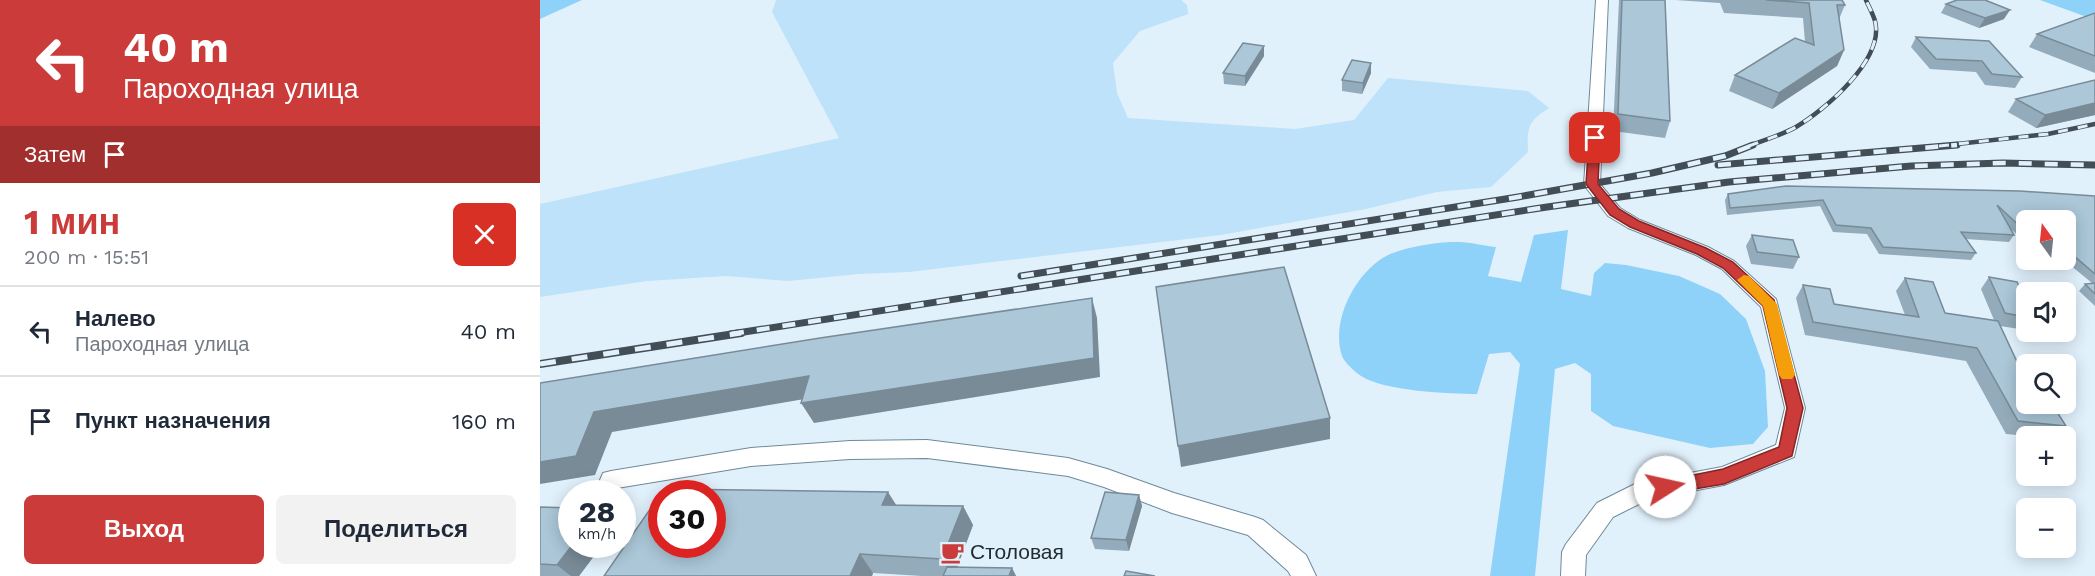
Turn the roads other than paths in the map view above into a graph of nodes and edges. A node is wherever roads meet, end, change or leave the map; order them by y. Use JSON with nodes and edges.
{"nodes":[{"id":1,"x":1602,"y":0,"type":"edge"},
{"id":2,"x":611,"y":480,"type":"dead end"},
{"id":3,"x":1304,"y":576,"type":"edge"},
{"id":4,"x":1573,"y":576,"type":"edge"}],
"edges":[{"from":1,"to":4,"type":"street"},
{"from":2,"to":3,"type":"street"}]}
